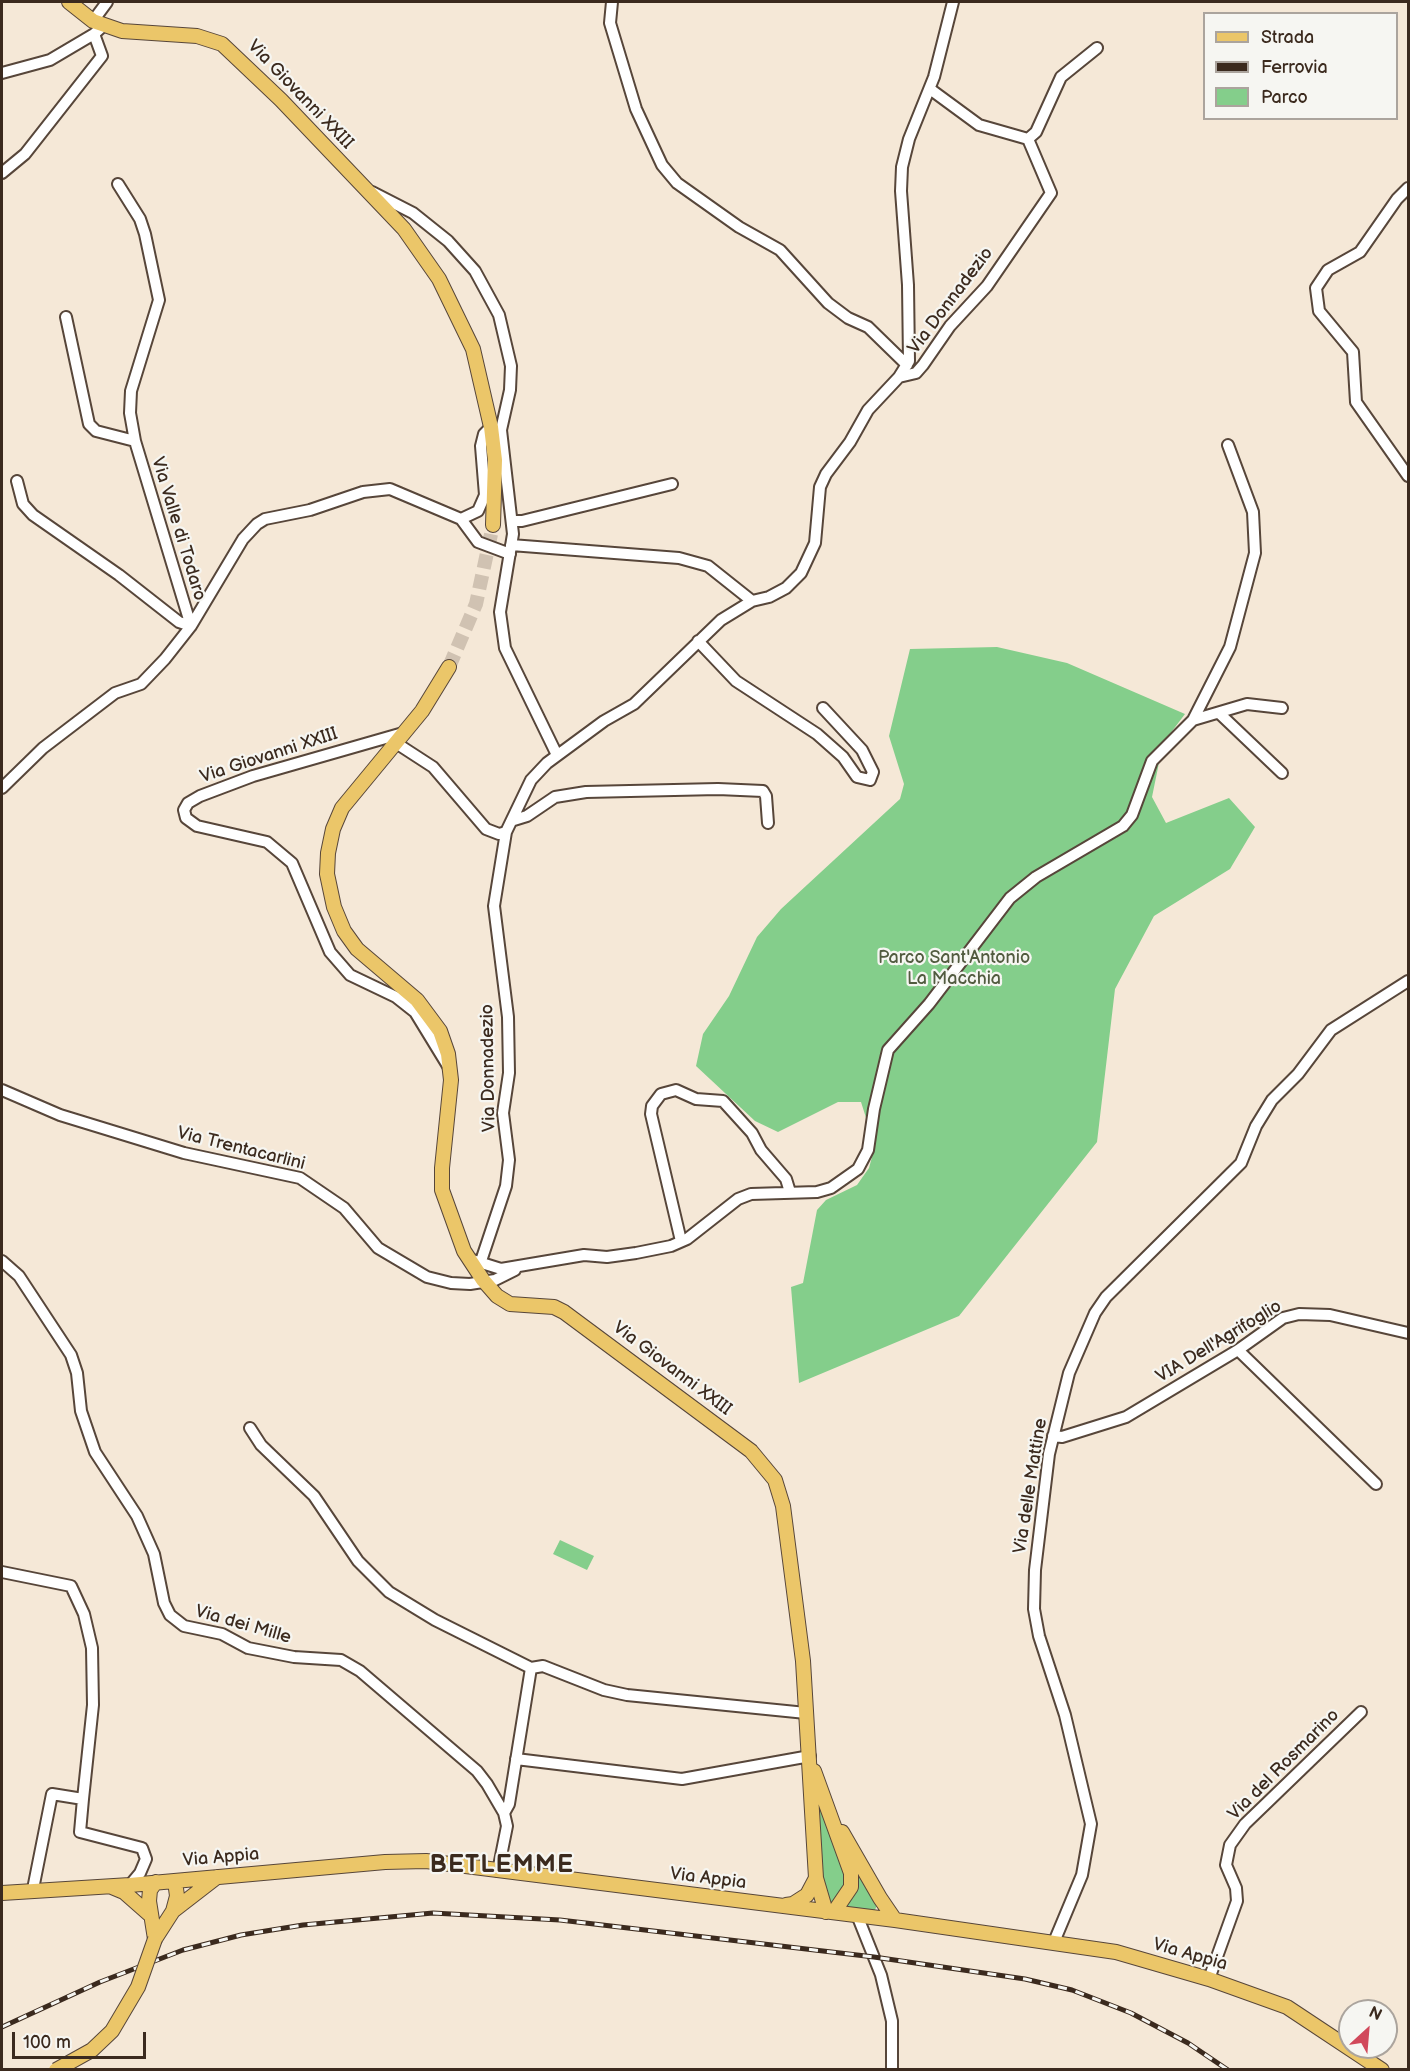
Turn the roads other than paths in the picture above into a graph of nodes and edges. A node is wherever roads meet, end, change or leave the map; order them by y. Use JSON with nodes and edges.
{"nodes":[{"id":1,"x":69,"y":2,"type":"edge"},
{"id":2,"x":107,"y":2,"type":"edge"},
{"id":3,"x":612,"y":2,"type":"edge"},
{"id":4,"x":952,"y":2,"type":"edge"},
{"id":5,"x":97,"y":27,"type":"junction"},
{"id":6,"x":1097,"y":48,"type":"dead end"},
{"id":7,"x":2,"y":73,"type":"edge"},
{"id":8,"x":930,"y":89,"type":"junction"},
{"id":9,"x":1028,"y":140,"type":"junction"},
{"id":10,"x":2,"y":173,"type":"edge"},
{"id":11,"x":118,"y":184,"type":"dead end"},
{"id":12,"x":1408,"y":188,"type":"edge"},
{"id":13,"x":369,"y":191,"type":"junction"},
{"id":14,"x":66,"y":317,"type":"dead end"},
{"id":15,"x":907,"y":365,"type":"junction"},
{"id":16,"x":899,"y":377,"type":"junction"},
{"id":17,"x":491,"y":427,"type":"junction"},
{"id":18,"x":135,"y":441,"type":"junction"},
{"id":19,"x":1228,"y":446,"type":"dead end"},
{"id":20,"x":1408,"y":476,"type":"edge"},
{"id":21,"x":17,"y":481,"type":"dead end"},
{"id":22,"x":672,"y":484,"type":"dead end"},
{"id":23,"x":461,"y":519,"type":"junction"},
{"id":24,"x":512,"y":521,"type":"junction"},
{"id":25,"x":493,"y":525,"type":"tunnel mouth"},
{"id":26,"x":510,"y":550,"type":"junction"},
{"id":27,"x":752,"y":602,"type":"junction"},
{"id":28,"x":190,"y":626,"type":"junction"},
{"id":29,"x":698,"y":642,"type":"junction"},
{"id":30,"x":449,"y":668,"type":"tunnel mouth"},
{"id":31,"x":823,"y":708,"type":"dead end"},
{"id":32,"x":1282,"y":708,"type":"dead end"},
{"id":33,"x":1218,"y":713,"type":"junction"},
{"id":34,"x":1193,"y":720,"type":"junction"},
{"id":35,"x":400,"y":738,"type":"junction"},
{"id":36,"x":557,"y":755,"type":"junction"},
{"id":37,"x":1282,"y":773,"type":"dead end"},
{"id":38,"x":2,"y":788,"type":"edge"},
{"id":39,"x":513,"y":820,"type":"junction"},
{"id":40,"x":768,"y":823,"type":"dead end"},
{"id":41,"x":506,"y":832,"type":"junction"},
{"id":42,"x":1408,"y":981,"type":"edge"},
{"id":43,"x":450,"y":1069,"type":"junction"},
{"id":44,"x":2,"y":1090,"type":"edge"},
{"id":45,"x":790,"y":1192,"type":"junction"},
{"id":46,"x":681,"y":1241,"type":"junction"},
{"id":47,"x":2,"y":1261,"type":"edge"},
{"id":48,"x":475,"y":1262,"type":"junction"},
{"id":49,"x":495,"y":1268,"type":"junction"},
{"id":50,"x":521,"y":1268,"type":"junction"},
{"id":51,"x":504,"y":1277,"type":"junction"},
{"id":52,"x":483,"y":1280,"type":"junction"},
{"id":53,"x":502,"y":1300,"type":"junction"},
{"id":54,"x":1408,"y":1333,"type":"edge"},
{"id":55,"x":1238,"y":1350,"type":"junction"},
{"id":56,"x":250,"y":1428,"type":"dead end"},
{"id":57,"x":1053,"y":1436,"type":"junction"},
{"id":58,"x":1376,"y":1484,"type":"dead end"},
{"id":59,"x":2,"y":1572,"type":"edge"},
{"id":60,"x":531,"y":1668,"type":"junction"},
{"id":61,"x":1361,"y":1712,"type":"dead end"},
{"id":62,"x":806,"y":1713,"type":"junction"},
{"id":63,"x":810,"y":1758,"type":"junction"},
{"id":64,"x":516,"y":1759,"type":"junction"},
{"id":65,"x":83,"y":1799,"type":"junction"},
{"id":66,"x":826,"y":1803,"type":"junction"},
{"id":67,"x":504,"y":1813,"type":"junction"},
{"id":68,"x":498,"y":1870,"type":"junction"},
{"id":69,"x":217,"y":1877,"type":"junction"},
{"id":70,"x":816,"y":1878,"type":"junction"},
{"id":71,"x":175,"y":1881,"type":"junction"},
{"id":72,"x":156,"y":1882,"type":"junction"},
{"id":73,"x":130,"y":1885,"type":"junction"},
{"id":74,"x":108,"y":1886,"type":"junction"},
{"id":75,"x":33,"y":1889,"type":"junction"},
{"id":76,"x":2,"y":1893,"type":"edge"},
{"id":77,"x":781,"y":1906,"type":"junction"},
{"id":78,"x":173,"y":1911,"type":"junction"},
{"id":79,"x":830,"y":1912,"type":"junction"},
{"id":80,"x":149,"y":1914,"type":"junction"},
{"id":81,"x":856,"y":1915,"type":"junction"},
{"id":82,"x":895,"y":1920,"type":"junction"},
{"id":83,"x":155,"y":1939,"type":"junction"},
{"id":84,"x":1054,"y":1942,"type":"junction"},
{"id":85,"x":1209,"y":1979,"type":"junction"},
{"id":86,"x":56,"y":2070,"type":"edge"},
{"id":87,"x":892,"y":2070,"type":"edge"},
{"id":88,"x":1382,"y":2070,"type":"edge"}],
"edges":[{"from":1,"to":5,"type":"main road","name":"Via Giovanni XXIII"},
{"from":2,"to":5,"type":"street"},
{"from":3,"to":15,"type":"street"},
{"from":4,"to":8,"type":"street","name":"Via Donnadezio"},
{"from":5,"to":7,"type":"street"},
{"from":5,"to":10,"type":"street"},
{"from":5,"to":13,"type":"main road","name":"Via Giovanni XXIII"},
{"from":6,"to":9,"type":"street"},
{"from":8,"to":9,"type":"street"},
{"from":8,"to":15,"type":"street","name":"Via Donnadezio"},
{"from":9,"to":16,"type":"street","name":"Via Donnadezio"},
{"from":11,"to":18,"type":"street","name":"Via Valle di Todaro"},
{"from":12,"to":20,"type":"street"},
{"from":13,"to":17,"type":"main road","name":"Via Giovanni XXIII"},
{"from":13,"to":24,"type":"street","name":"Via Giovanni XXIII"},
{"from":14,"to":18,"type":"street","name":"Via Valle di Todaro"},
{"from":15,"to":16,"type":"street","name":"Via Donnadezio"},
{"from":16,"to":27,"type":"street","name":"Via Donnadezio"},
{"from":17,"to":23,"type":"street"},
{"from":17,"to":25,"type":"main road","name":"Via Giovanni XXIII"},
{"from":18,"to":28,"type":"street","name":"Via Valle di Todaro"},
{"from":19,"to":34,"type":"street"},
{"from":21,"to":28,"type":"street"},
{"from":22,"to":24,"type":"street"},
{"from":23,"to":26,"type":"street"},
{"from":23,"to":28,"type":"street","name":"Via Valle di Todaro"},
{"from":24,"to":26,"type":"street","name":"Via Giovanni XXIII"},
{"from":26,"to":27,"type":"street"},
{"from":26,"to":36,"type":"street","name":"Via Giovanni XXIII"},
{"from":27,"to":29,"type":"street","name":"Via Donnadezio"},
{"from":28,"to":38,"type":"street","name":"Via Valle di Todaro"},
{"from":29,"to":31,"type":"street"},
{"from":29,"to":36,"type":"street","name":"Via Donnadezio"},
{"from":30,"to":35,"type":"main road"},
{"from":32,"to":33,"type":"street"},
{"from":33,"to":34,"type":"street"},
{"from":33,"to":37,"type":"street"},
{"from":34,"to":45,"type":"street"},
{"from":35,"to":41,"type":"street"},
{"from":35,"to":43,"type":"main road"},
{"from":35,"to":43,"type":"street","name":"Via Giovanni XXIII"},
{"from":36,"to":39,"type":"street","name":"Via Donnadezio"},
{"from":39,"to":40,"type":"street"},
{"from":39,"to":41,"type":"street","name":"Via Donnadezio"},
{"from":41,"to":48,"type":"street","name":"Via Donnadezio"},
{"from":42,"to":57,"type":"street","name":"Via delle Mattine"},
{"from":43,"to":48,"type":"main road"},
{"from":44,"to":52,"type":"street","name":"Via Trentacarlini"},
{"from":45,"to":46,"type":"street"},
{"from":45,"to":46,"type":"street"},
{"from":46,"to":50,"type":"street"},
{"from":47,"to":67,"type":"street","name":"Via dei Mille"},
{"from":48,"to":49,"type":"street"},
{"from":48,"to":52,"type":"main road"},
{"from":49,"to":50,"type":"street"},
{"from":49,"to":52,"type":"street"},
{"from":50,"to":51,"type":"street","name":"Via Trentacarlini"},
{"from":51,"to":52,"type":"street","name":"Via Trentacarlini"},
{"from":51,"to":53,"type":"street"},
{"from":52,"to":53,"type":"main road"},
{"from":53,"to":62,"type":"main road","name":"Via Giovanni XXIII"},
{"from":54,"to":55,"type":"street","name":"VIA Dell'Agrifoglio"},
{"from":55,"to":57,"type":"street","name":"VIA Dell'Agrifoglio"},
{"from":55,"to":58,"type":"street"},
{"from":56,"to":60,"type":"street"},
{"from":57,"to":84,"type":"street","name":"Via delle Mattine"},
{"from":59,"to":65,"type":"street"},
{"from":60,"to":62,"type":"street"},
{"from":60,"to":64,"type":"street"},
{"from":61,"to":85,"type":"street","name":"Via del Rosmarino"},
{"from":62,"to":63,"type":"main road","name":"Via Giovanni XXIII"},
{"from":63,"to":64,"type":"street"},
{"from":63,"to":66,"type":"main road"},
{"from":63,"to":70,"type":"main road"},
{"from":64,"to":67,"type":"street"},
{"from":65,"to":73,"type":"street"},
{"from":65,"to":75,"type":"street"},
{"from":66,"to":79,"type":"main road"},
{"from":66,"to":82,"type":"main road"},
{"from":67,"to":68,"type":"street"},
{"from":68,"to":69,"type":"main road","name":"Via Appia"},
{"from":68,"to":77,"type":"main road","name":"Via Appia"},
{"from":69,"to":71,"type":"main road","name":"Via Appia"},
{"from":69,"to":78,"type":"main road"},
{"from":70,"to":77,"type":"main road"},
{"from":70,"to":79,"type":"main road"},
{"from":71,"to":72,"type":"main road","name":"Via Appia"},
{"from":71,"to":78,"type":"main road"},
{"from":72,"to":73,"type":"main road","name":"Via Appia"},
{"from":72,"to":80,"type":"main road"},
{"from":73,"to":74,"type":"main road","name":"Via Appia"},
{"from":74,"to":75,"type":"main road","name":"Via Appia"},
{"from":74,"to":80,"type":"main road"},
{"from":75,"to":76,"type":"main road","name":"Via Appia"},
{"from":77,"to":79,"type":"main road","name":"Via Appia"},
{"from":78,"to":83,"type":"main road"},
{"from":79,"to":81,"type":"main road","name":"Via Appia"},
{"from":80,"to":83,"type":"main road"},
{"from":81,"to":82,"type":"main road","name":"Via Appia"},
{"from":81,"to":87,"type":"street"},
{"from":82,"to":84,"type":"main road","name":"Via Appia"},
{"from":83,"to":86,"type":"main road","bridge":true},
{"from":84,"to":85,"type":"main road","name":"Via Appia"},
{"from":85,"to":88,"type":"main road","name":"Via Appia"}]}
